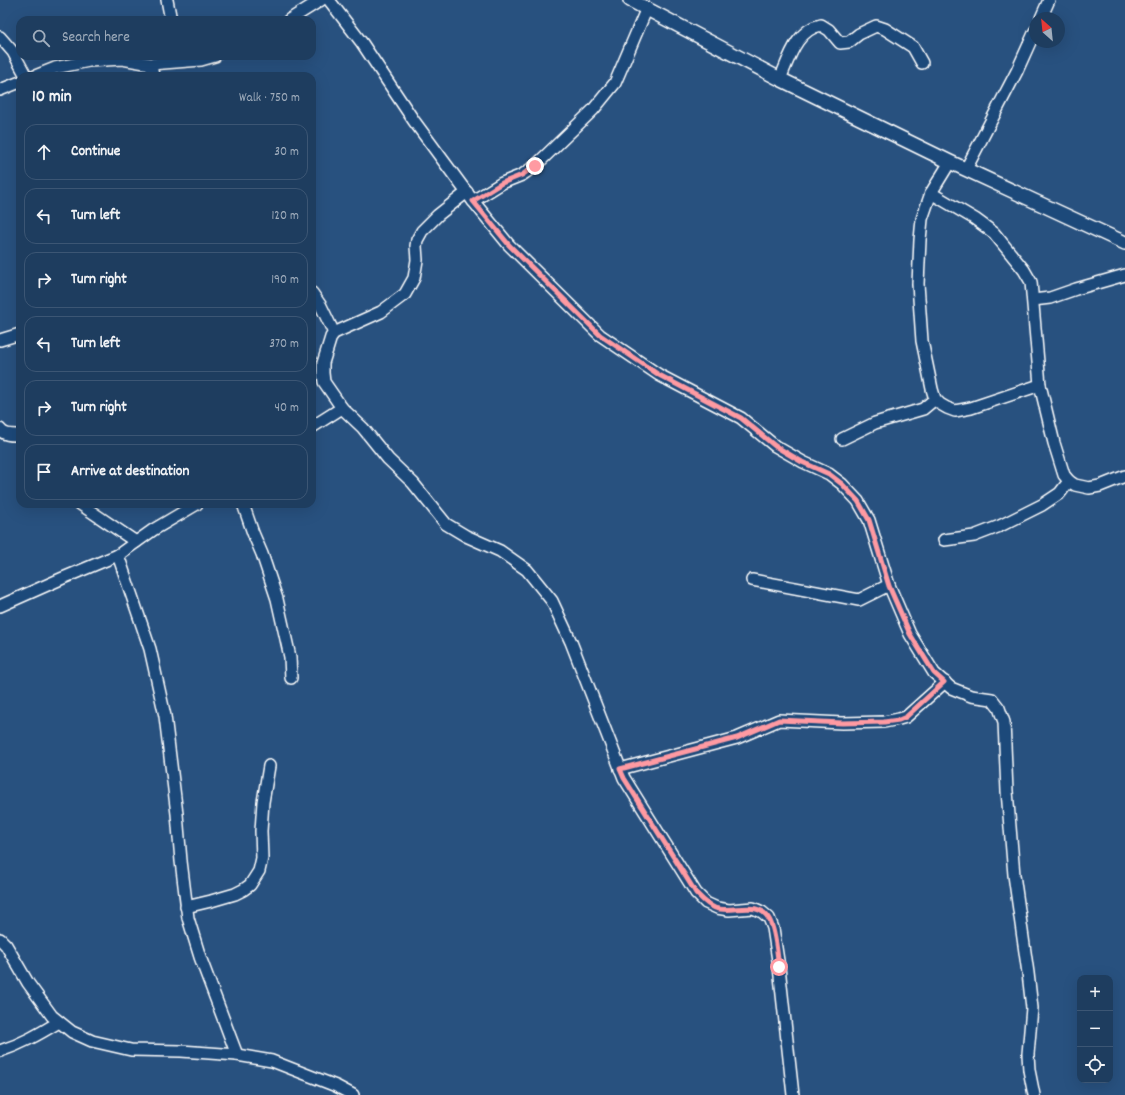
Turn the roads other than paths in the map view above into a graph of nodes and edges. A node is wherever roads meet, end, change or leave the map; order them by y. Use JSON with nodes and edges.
{"nodes":[{"id":1,"x":167,"y":0,"type":"edge"},
{"id":2,"x":321,"y":0,"type":"edge"},
{"id":3,"x":329,"y":0,"type":"edge"},
{"id":4,"x":630,"y":0,"type":"edge"},
{"id":5,"x":1049,"y":0,"type":"edge"},
{"id":6,"x":647,"y":8,"type":"junction"},
{"id":7,"x":1044,"y":12,"type":"edge"},
{"id":8,"x":170,"y":16,"type":"edge"},
{"id":9,"x":295,"y":16,"type":"edge"},
{"id":10,"x":0,"y":37,"type":"edge"},
{"id":11,"x":1029,"y":44,"type":"edge"},
{"id":12,"x":16,"y":58,"type":"edge"},
{"id":13,"x":17,"y":60,"type":"edge"},
{"id":14,"x":122,"y":60,"type":"edge"},
{"id":15,"x":122,"y":60,"type":"edge"},
{"id":16,"x":173,"y":60,"type":"edge"},
{"id":17,"x":922,"y":63,"type":"dead end"},
{"id":18,"x":151,"y":64,"type":"junction"},
{"id":19,"x":24,"y":72,"type":"edge"},
{"id":20,"x":45,"y":72,"type":"edge"},
{"id":21,"x":152,"y":72,"type":"edge"},
{"id":22,"x":780,"y":79,"type":"junction"},
{"id":23,"x":16,"y":84,"type":"edge"},
{"id":24,"x":0,"y":90,"type":"edge"},
{"id":25,"x":950,"y":162,"type":"junction"},
{"id":26,"x":966,"y":169,"type":"junction"},
{"id":27,"x":466,"y":192,"type":"junction"},
{"id":28,"x":931,"y":193,"type":"junction"},
{"id":29,"x":473,"y":201,"type":"junction"},
{"id":30,"x":1125,"y":242,"type":"edge"},
{"id":31,"x":1125,"y":276,"type":"edge"},
{"id":32,"x":316,"y":298,"type":"edge"},
{"id":33,"x":1033,"y":300,"type":"junction"},
{"id":34,"x":334,"y":333,"type":"junction"},
{"id":35,"x":16,"y":335,"type":"edge"},
{"id":36,"x":0,"y":340,"type":"edge"},
{"id":37,"x":1040,"y":385,"type":"junction"},
{"id":38,"x":935,"y":399,"type":"junction"},
{"id":39,"x":342,"y":408,"type":"junction"},
{"id":40,"x":316,"y":424,"type":"edge"},
{"id":41,"x":0,"y":429,"type":"edge"},
{"id":42,"x":16,"y":435,"type":"edge"},
{"id":43,"x":842,"y":439,"type":"dead end"},
{"id":44,"x":1125,"y":476,"type":"edge"},
{"id":45,"x":1069,"y":481,"type":"junction"},
{"id":46,"x":86,"y":508,"type":"edge"},
{"id":47,"x":190,"y":508,"type":"edge"},
{"id":48,"x":244,"y":508,"type":"edge"},
{"id":49,"x":944,"y":540,"type":"dead end"},
{"id":50,"x":136,"y":542,"type":"junction"},
{"id":51,"x":118,"y":555,"type":"junction"},
{"id":52,"x":752,"y":580,"type":"dead end"},
{"id":53,"x":889,"y":586,"type":"junction"},
{"id":54,"x":0,"y":606,"type":"edge"},
{"id":55,"x":291,"y":678,"type":"dead end"},
{"id":56,"x":944,"y":682,"type":"junction"},
{"id":57,"x":270,"y":766,"type":"dead end"},
{"id":58,"x":620,"y":769,"type":"junction"},
{"id":59,"x":186,"y":907,"type":"junction"},
{"id":60,"x":0,"y":939,"type":"edge"},
{"id":61,"x":59,"y":1022,"type":"junction"},
{"id":62,"x":0,"y":1051,"type":"edge"},
{"id":63,"x":237,"y":1055,"type":"junction"},
{"id":64,"x":353,"y":1095,"type":"edge"},
{"id":65,"x":793,"y":1095,"type":"edge"},
{"id":66,"x":1034,"y":1095,"type":"edge"}],
"edges":[{"from":1,"to":8,"type":"street"},
{"from":2,"to":9,"type":"street"},
{"from":3,"to":27,"type":"street"},
{"from":4,"to":6,"type":"street"},
{"from":5,"to":7,"type":"street"},
{"from":6,"to":22,"type":"street"},
{"from":6,"to":29,"type":"street"},
{"from":10,"to":12,"type":"street"},
{"from":11,"to":26,"type":"street"},
{"from":13,"to":19,"type":"street"},
{"from":14,"to":18,"type":"street"},
{"from":15,"to":20,"type":"street"},
{"from":16,"to":18,"type":"street"},
{"from":17,"to":22,"type":"street"},
{"from":18,"to":21,"type":"street"},
{"from":22,"to":25,"type":"street"},
{"from":23,"to":24,"type":"street"},
{"from":25,"to":26,"type":"street"},
{"from":25,"to":28,"type":"street"},
{"from":26,"to":30,"type":"street"},
{"from":27,"to":29,"type":"street"},
{"from":27,"to":34,"type":"street"},
{"from":28,"to":33,"type":"street"},
{"from":28,"to":38,"type":"street"},
{"from":29,"to":53,"type":"street"},
{"from":31,"to":33,"type":"street"},
{"from":32,"to":34,"type":"street"},
{"from":33,"to":37,"type":"street"},
{"from":34,"to":39,"type":"street"},
{"from":35,"to":36,"type":"street"},
{"from":37,"to":38,"type":"street"},
{"from":37,"to":45,"type":"street"},
{"from":38,"to":43,"type":"street"},
{"from":39,"to":40,"type":"street"},
{"from":39,"to":58,"type":"street"},
{"from":41,"to":42,"type":"street"},
{"from":44,"to":45,"type":"street"},
{"from":45,"to":49,"type":"street"},
{"from":46,"to":50,"type":"street"},
{"from":47,"to":50,"type":"street"},
{"from":48,"to":55,"type":"street"},
{"from":50,"to":51,"type":"street"},
{"from":51,"to":54,"type":"street"},
{"from":51,"to":59,"type":"street"},
{"from":52,"to":53,"type":"street"},
{"from":53,"to":56,"type":"street"},
{"from":56,"to":58,"type":"street"},
{"from":56,"to":66,"type":"street"},
{"from":57,"to":59,"type":"street"},
{"from":58,"to":65,"type":"street"},
{"from":59,"to":63,"type":"street"},
{"from":60,"to":61,"type":"street"},
{"from":61,"to":62,"type":"street"},
{"from":61,"to":63,"type":"street"},
{"from":63,"to":64,"type":"street"}]}
